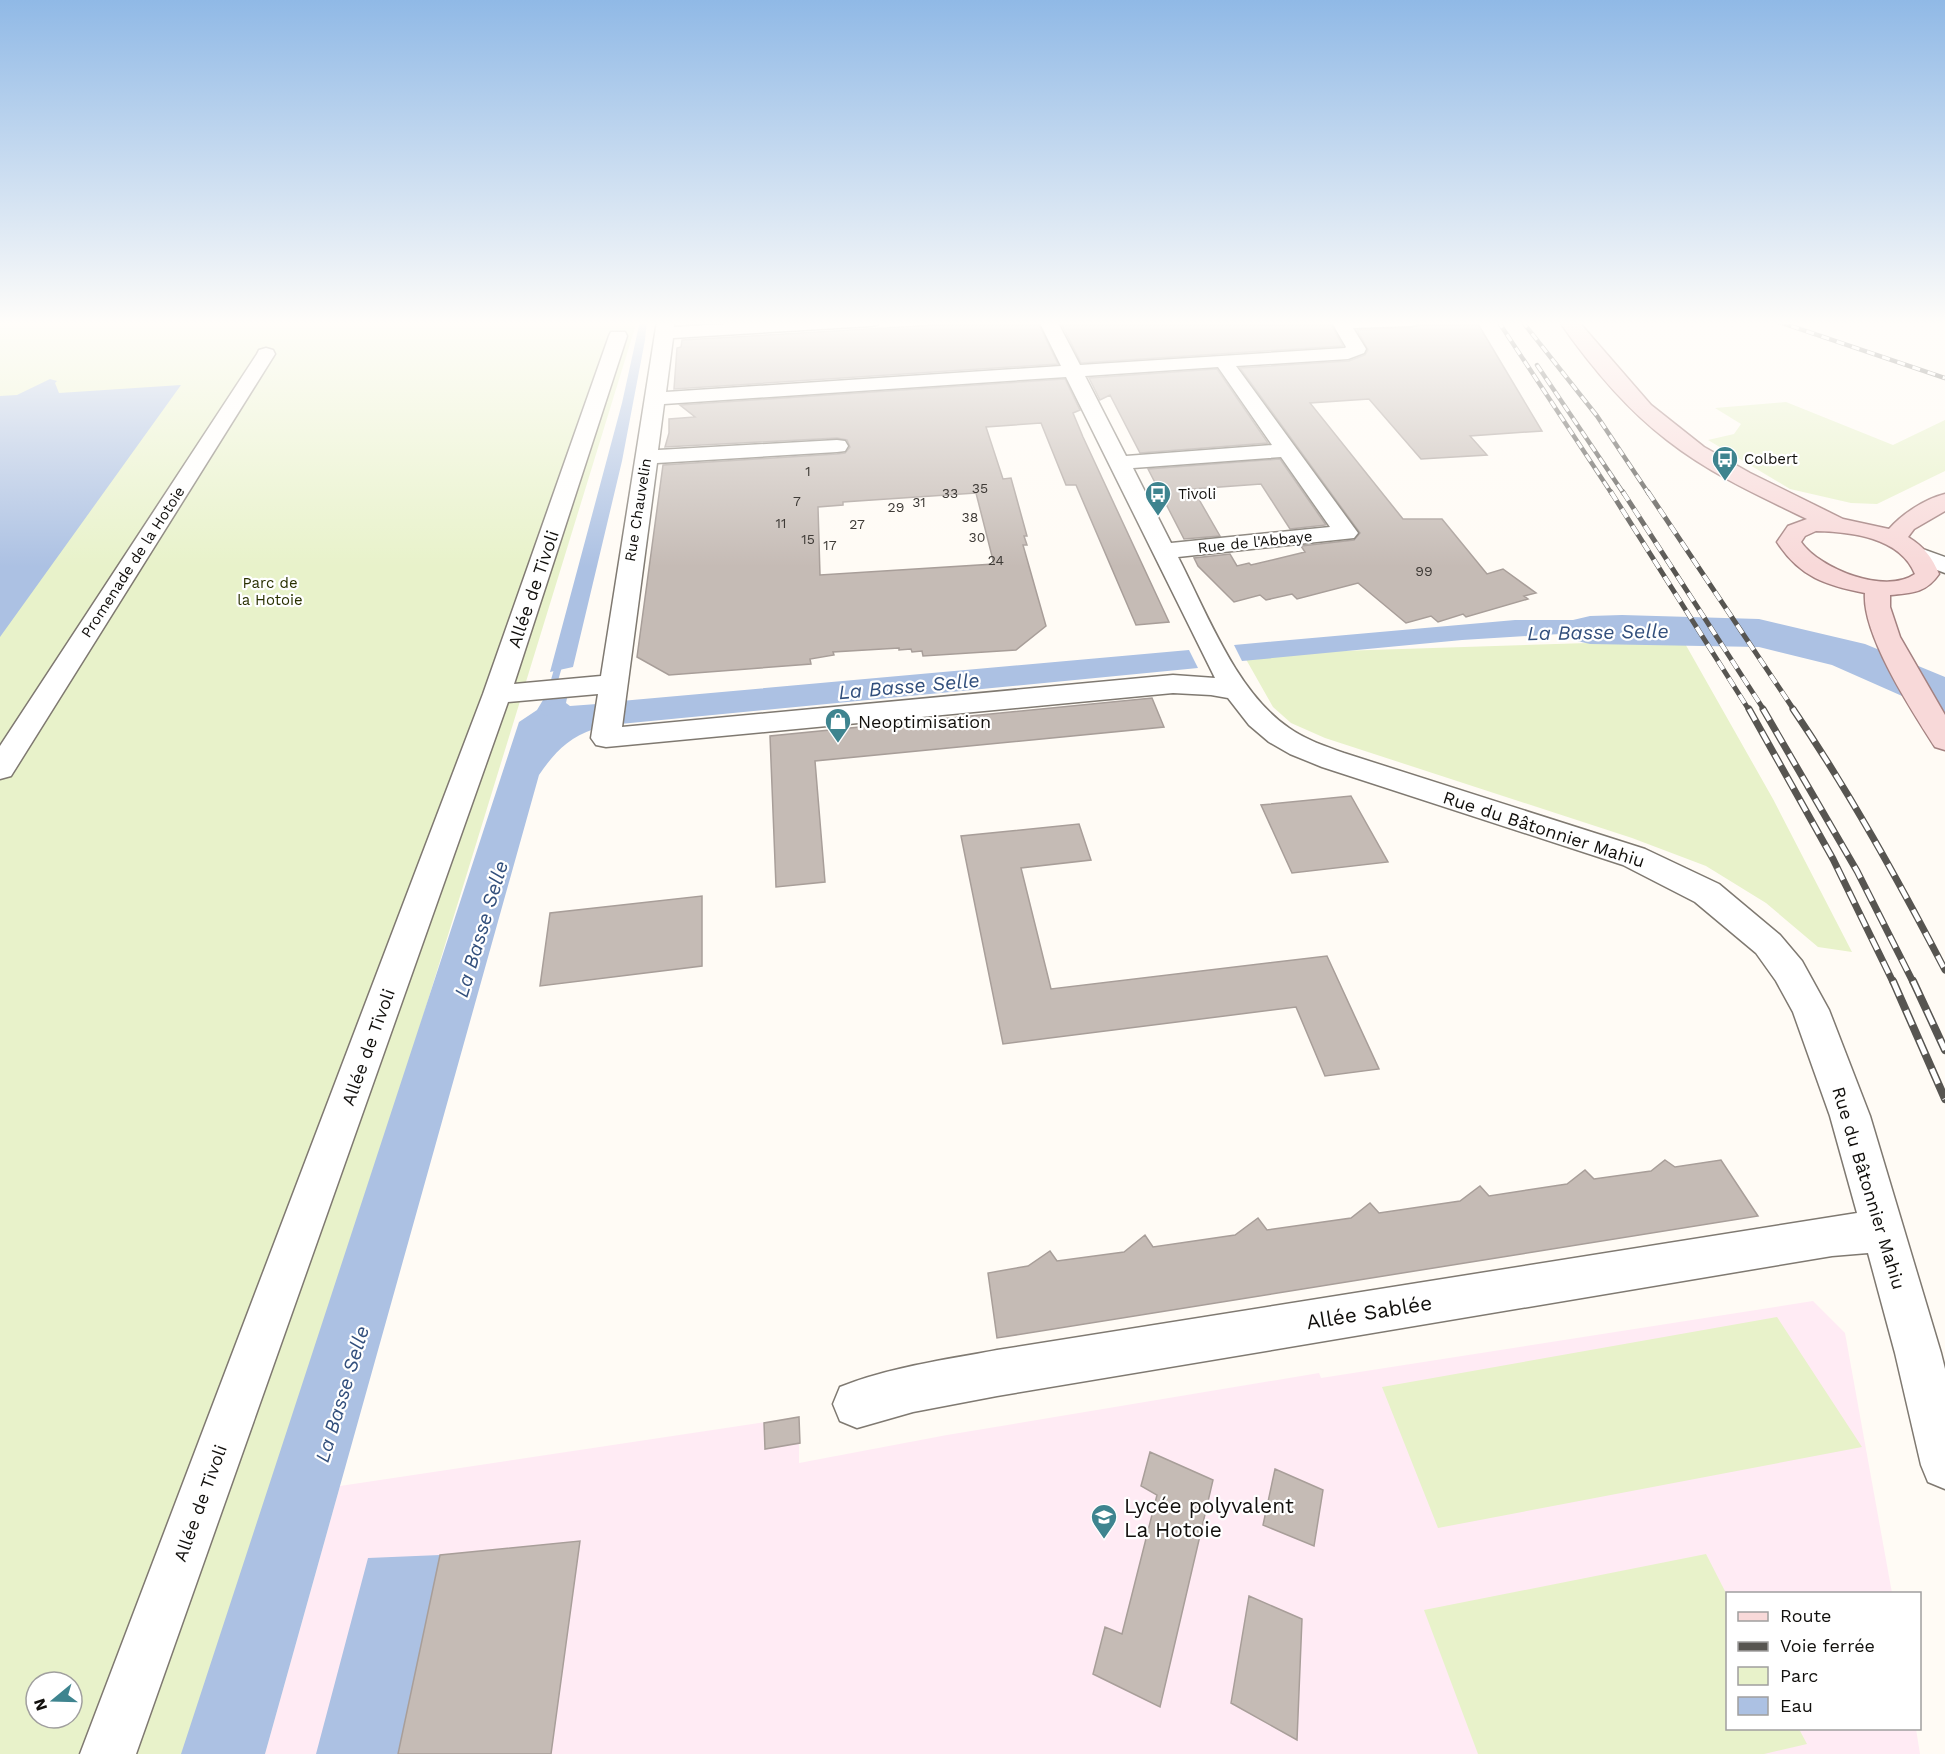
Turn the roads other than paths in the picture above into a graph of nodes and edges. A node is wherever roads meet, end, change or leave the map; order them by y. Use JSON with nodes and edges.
{"nodes":[{"id":1,"x":236,"y":403,"type":"edge"},
{"id":2,"x":595,"y":403,"type":"edge"},
{"id":3,"x":653,"y":403,"type":"edge"},
{"id":4,"x":1089,"y":403,"type":"edge"},
{"id":5,"x":1253,"y":403,"type":"edge"},
{"id":6,"x":1638,"y":403,"type":"edge"},
{"id":7,"x":837,"y":446,"type":"dead end"},
{"id":8,"x":1286,"y":450,"type":"junction"},
{"id":9,"x":646,"y":457,"type":"junction"},
{"id":10,"x":1119,"y":463,"type":"junction"},
{"id":11,"x":1749,"y":482,"type":"junction"},
{"id":12,"x":1945,"y":501,"type":"edge"},
{"id":13,"x":1834,"y":524,"type":"junction"},
{"id":14,"x":1793,"y":534,"type":"junction"},
{"id":15,"x":1893,"y":539,"type":"junction"},
{"id":16,"x":1163,"y":551,"type":"junction"},
{"id":17,"x":1917,"y":554,"type":"junction"},
{"id":18,"x":1945,"y":566,"type":"edge"},
{"id":19,"x":1933,"y":580,"type":"edge"},
{"id":20,"x":1878,"y":588,"type":"junction"},
{"id":21,"x":611,"y":692,"type":"junction"},
{"id":22,"x":1238,"y":692,"type":"junction"},
{"id":23,"x":497,"y":694,"type":"junction"},
{"id":24,"x":1939,"y":730,"type":"edge"},
{"id":25,"x":0,"y":770,"type":"edge"},
{"id":26,"x":1883,"y":1231,"type":"junction"},
{"id":27,"x":857,"y":1404,"type":"dead end"},
{"id":28,"x":1945,"y":1465,"type":"edge"},
{"id":29,"x":108,"y":1754,"type":"edge"}],
"edges":[{"from":1,"to":25,"type":"street","name":"Promenade de la Hotoie"},
{"from":2,"to":23,"type":"street","name":"Allée de Tivoli"},
{"from":3,"to":9,"type":"street","name":"Rue Chauvelin"},
{"from":4,"to":10,"type":"street"},
{"from":5,"to":8,"type":"street"},
{"from":6,"to":11,"type":"main road"},
{"from":7,"to":9,"type":"street"},
{"from":8,"to":10,"type":"street"},
{"from":8,"to":16,"type":"street","name":"Rue de l'Abbaye"},
{"from":9,"to":21,"type":"street","name":"Rue Chauvelin"},
{"from":10,"to":16,"type":"street"},
{"from":11,"to":13,"type":"main road"},
{"from":11,"to":14,"type":"main road"},
{"from":12,"to":15,"type":"main road"},
{"from":13,"to":14,"type":"main road"},
{"from":13,"to":15,"type":"main road"},
{"from":14,"to":20,"type":"main road"},
{"from":15,"to":17,"type":"main road"},
{"from":16,"to":22,"type":"street"},
{"from":17,"to":18,"type":"street"},
{"from":17,"to":19,"type":"main road"},
{"from":19,"to":20,"type":"main road"},
{"from":20,"to":24,"type":"main road"},
{"from":21,"to":22,"type":"street","name":"Rue Chauvelin"},
{"from":21,"to":23,"type":"street"},
{"from":22,"to":26,"type":"street","name":"Rue du Bâtonnier Mahiu"},
{"from":23,"to":29,"type":"street","name":"Allée de Tivoli"},
{"from":26,"to":27,"type":"street","name":"Allée Sablée"},
{"from":26,"to":28,"type":"street","name":"Rue du Bâtonnier Mahiu"}]}
